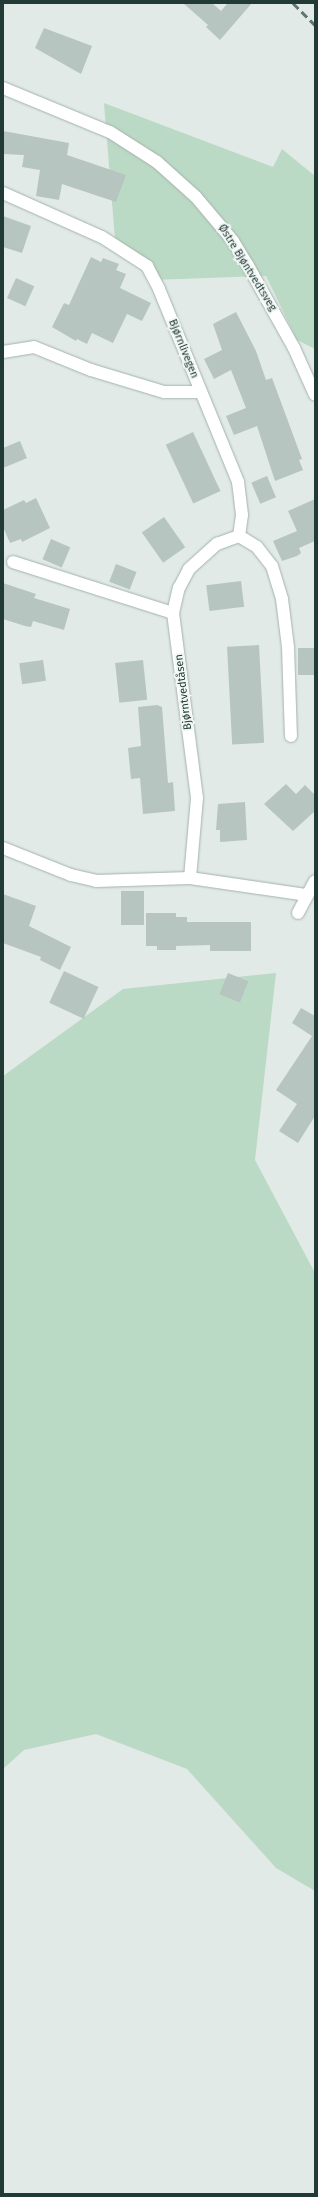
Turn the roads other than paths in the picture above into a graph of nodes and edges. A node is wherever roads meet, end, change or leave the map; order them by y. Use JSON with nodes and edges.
{"nodes":[{"id":1,"x":3,"y":88,"type":"edge"},
{"id":2,"x":3,"y":193,"type":"edge"},
{"id":3,"x":3,"y":352,"type":"edge"},
{"id":4,"x":312,"y":381,"type":"edge"},
{"id":5,"x":201,"y":392,"type":"junction"},
{"id":6,"x":315,"y":395,"type":"edge"},
{"id":7,"x":239,"y":536,"type":"junction"},
{"id":8,"x":13,"y":562,"type":"dead end"},
{"id":9,"x":173,"y":613,"type":"junction"},
{"id":10,"x":291,"y":736,"type":"dead end"},
{"id":11,"x":3,"y":848,"type":"edge"},
{"id":12,"x":190,"y":878,"type":"junction"},
{"id":13,"x":315,"y":881,"type":"edge"},
{"id":14,"x":306,"y":895,"type":"junction"},
{"id":15,"x":298,"y":913,"type":"dead end"}],
"edges":[{"from":1,"to":4,"type":"street","name":"Østre Bjøntvedtsveg"},
{"from":2,"to":5,"type":"street","name":"Bjørnlivegen"},
{"from":3,"to":5,"type":"street","name":"Bjørnlivegen"},
{"from":4,"to":6,"type":"street","name":"Østre Bjøntvedtsveg"},
{"from":5,"to":7,"type":"street"},
{"from":7,"to":9,"type":"street","name":"Bjørntvedtåsen"},
{"from":7,"to":10,"type":"street"},
{"from":8,"to":9,"type":"street"},
{"from":9,"to":12,"type":"street","name":"Bjørntvedtåsen"},
{"from":11,"to":12,"type":"street"},
{"from":12,"to":14,"type":"street"},
{"from":13,"to":14,"type":"street"},
{"from":14,"to":15,"type":"street"}]}
